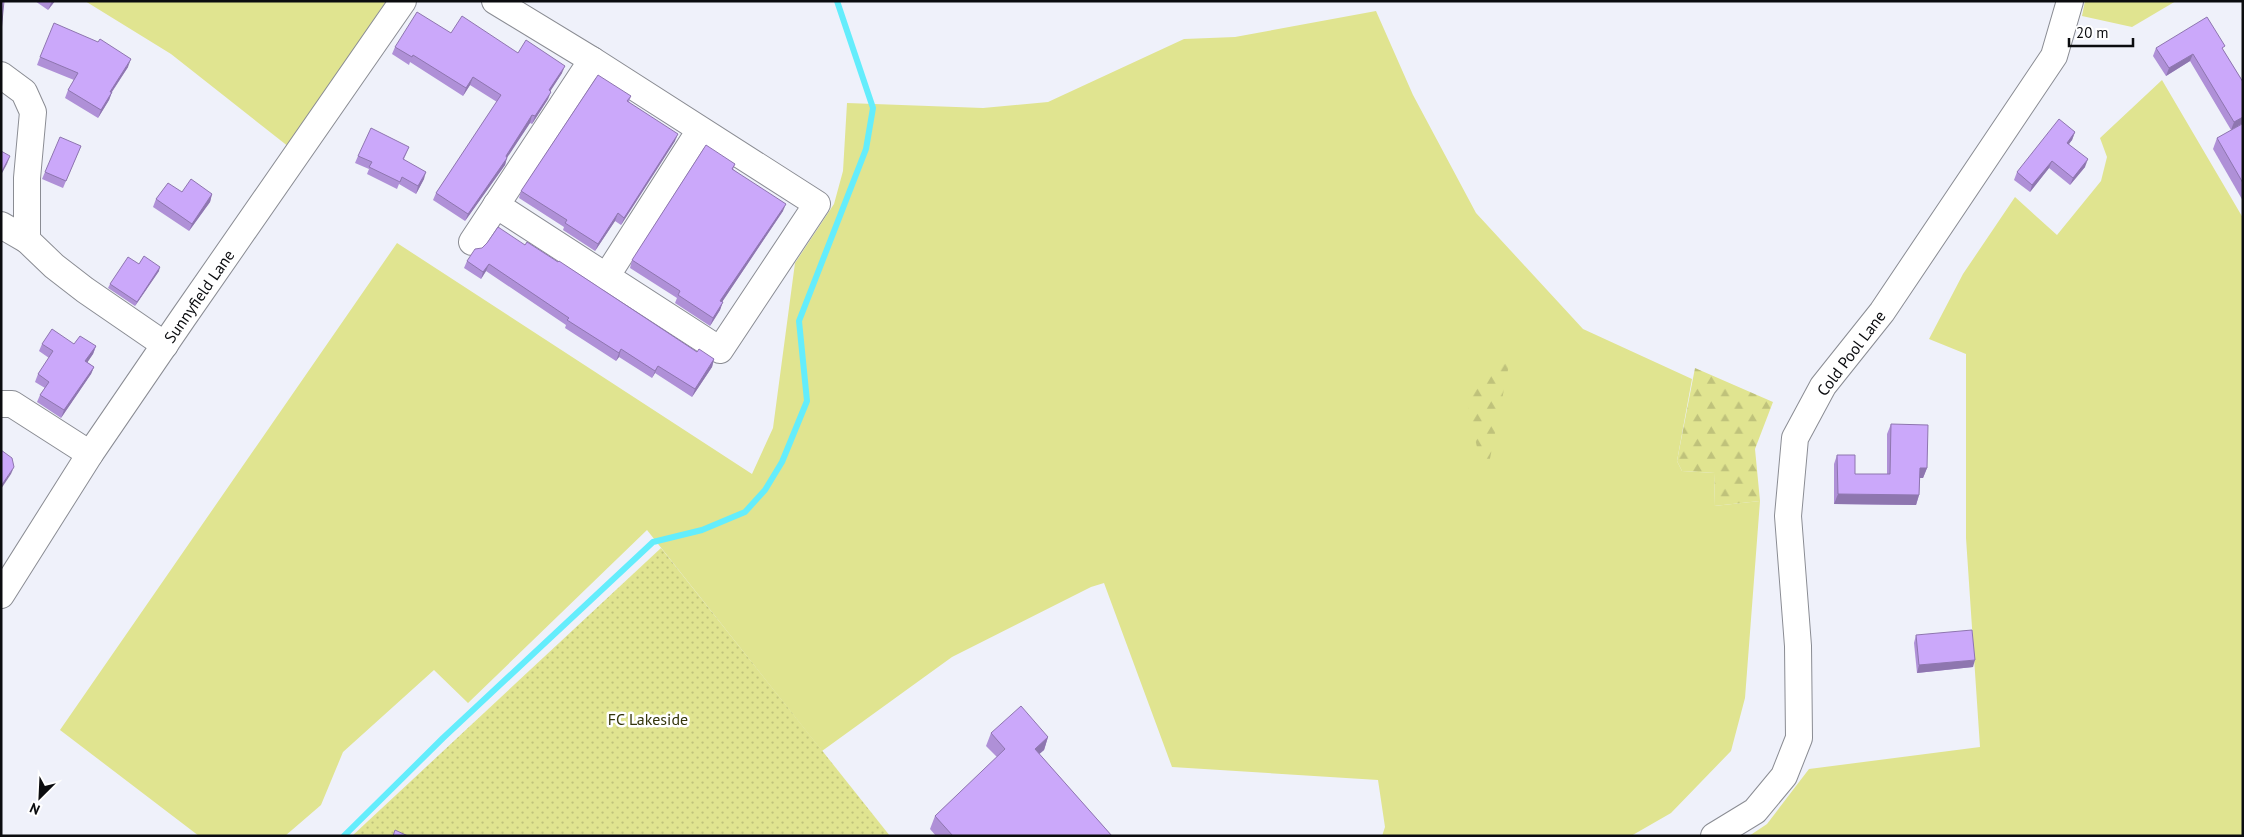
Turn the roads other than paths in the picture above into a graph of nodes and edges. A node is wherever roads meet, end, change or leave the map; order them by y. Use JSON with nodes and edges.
{"nodes":[{"id":1,"x":403,"y":1,"type":"edge"},
{"id":2,"x":495,"y":1,"type":"edge"},
{"id":3,"x":2070,"y":1,"type":"edge"},
{"id":4,"x":592,"y":60,"type":"junction"},
{"id":5,"x":1,"y":75,"type":"edge"},
{"id":6,"x":700,"y":130,"type":"junction"},
{"id":7,"x":496,"y":205,"type":"junction"},
{"id":8,"x":1,"y":225,"type":"edge"},
{"id":9,"x":27,"y":240,"type":"junction"},
{"id":10,"x":472,"y":242,"type":"dead end"},
{"id":11,"x":606,"y":277,"type":"junction"},
{"id":12,"x":165,"y":345,"type":"junction"},
{"id":13,"x":1,"y":404,"type":"edge"},
{"id":14,"x":90,"y":454,"type":"junction"},
{"id":15,"x":1,"y":595,"type":"edge"},
{"id":16,"x":1714,"y":836,"type":"edge"}],
"edges":[{"from":1,"to":12,"type":"street","name":"Sunnyfield Lane"},
{"from":2,"to":4,"type":"street"},
{"from":3,"to":16,"type":"street","name":"Cold Pool Lane"},
{"from":4,"to":6,"type":"street"},
{"from":4,"to":7,"type":"street"},
{"from":5,"to":9,"type":"street"},
{"from":6,"to":11,"type":"street"},
{"from":6,"to":11,"type":"street"},
{"from":7,"to":10,"type":"street"},
{"from":7,"to":11,"type":"street"},
{"from":8,"to":9,"type":"street"},
{"from":9,"to":12,"type":"street"},
{"from":12,"to":14,"type":"street","name":"Sunnyfield Lane"},
{"from":13,"to":14,"type":"street"},
{"from":14,"to":15,"type":"street","name":"Sunnyfield Lane"}]}
